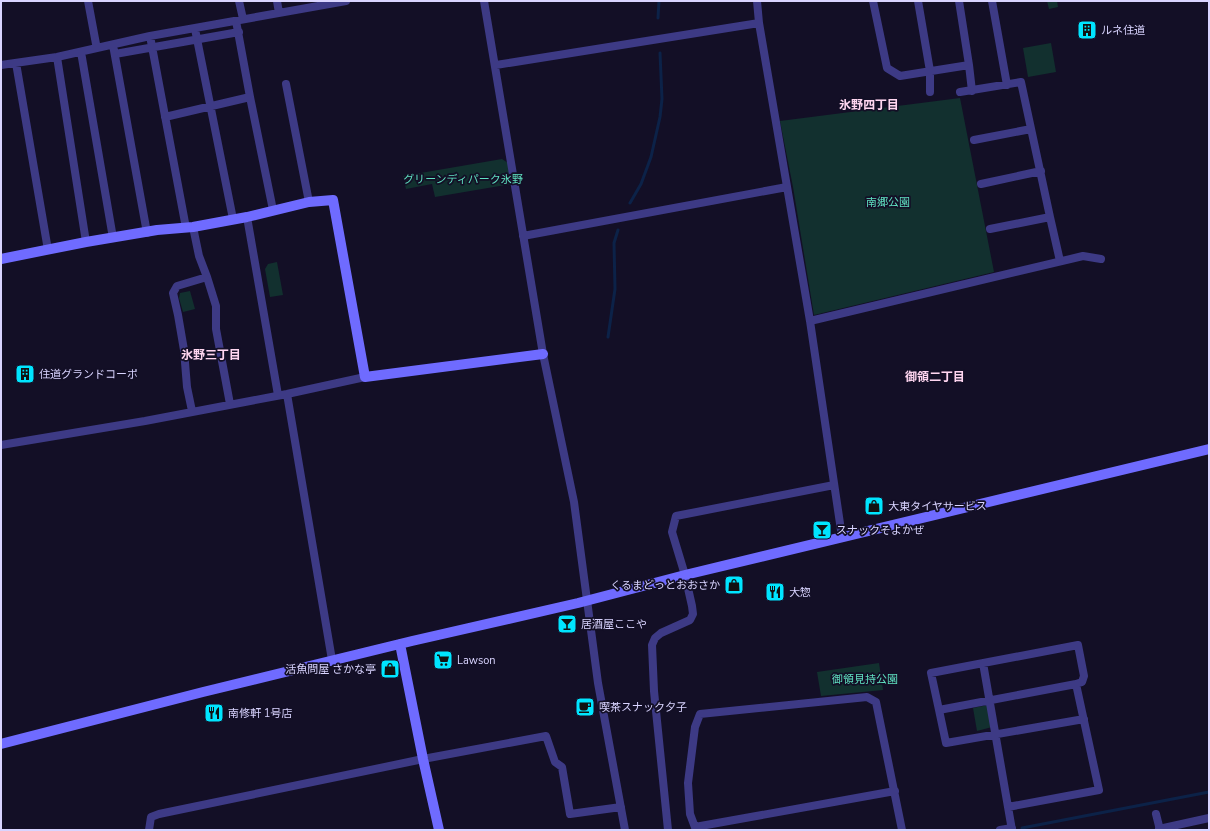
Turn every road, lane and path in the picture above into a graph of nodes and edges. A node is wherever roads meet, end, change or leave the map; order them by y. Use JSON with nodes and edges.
{"nodes":[{"id":1,"x":88,"y":1,"type":"edge"},
{"id":2,"x":239,"y":1,"type":"edge"},
{"id":3,"x":277,"y":1,"type":"edge"},
{"id":4,"x":346,"y":1,"type":"edge"},
{"id":5,"x":484,"y":1,"type":"edge"},
{"id":6,"x":756,"y":1,"type":"edge"},
{"id":7,"x":873,"y":1,"type":"edge"},
{"id":8,"x":918,"y":1,"type":"edge"},
{"id":9,"x":959,"y":1,"type":"edge"},
{"id":10,"x":992,"y":1,"type":"edge"},
{"id":11,"x":334,"y":2,"type":"edge"},
{"id":12,"x":279,"y":13,"type":"junction"},
{"id":13,"x":240,"y":20,"type":"junction"},
{"id":14,"x":759,"y":23,"type":"junction"},
{"id":15,"x":195,"y":29,"type":"junction"},
{"id":16,"x":239,"y":32,"type":"junction"},
{"id":17,"x":150,"y":36,"type":"junction"},
{"id":18,"x":197,"y":40,"type":"junction"},
{"id":19,"x":96,"y":44,"type":"dead end"},
{"id":20,"x":113,"y":45,"type":"junction"},
{"id":21,"x":152,"y":47,"type":"junction"},
{"id":22,"x":81,"y":52,"type":"junction"},
{"id":23,"x":115,"y":54,"type":"junction"},
{"id":24,"x":57,"y":56,"type":"junction"},
{"id":25,"x":16,"y":63,"type":"junction"},
{"id":26,"x":1,"y":65,"type":"edge"},
{"id":27,"x":496,"y":65,"type":"junction"},
{"id":28,"x":969,"y":65,"type":"junction"},
{"id":29,"x":930,"y":71,"type":"junction"},
{"id":30,"x":286,"y":84,"type":"dead end"},
{"id":31,"x":1007,"y":84,"type":"junction"},
{"id":32,"x":972,"y":90,"type":"junction"},
{"id":33,"x":930,"y":92,"type":"dead end"},
{"id":34,"x":960,"y":92,"type":"dead end"},
{"id":35,"x":250,"y":98,"type":"junction"},
{"id":36,"x":211,"y":106,"type":"junction"},
{"id":37,"x":164,"y":117,"type":"junction"},
{"id":38,"x":1031,"y":129,"type":"junction"},
{"id":39,"x":974,"y":140,"type":"dead end"},
{"id":40,"x":1041,"y":171,"type":"junction"},
{"id":41,"x":981,"y":184,"type":"dead end"},
{"id":42,"x":787,"y":187,"type":"junction"},
{"id":43,"x":308,"y":202,"type":"junction"},
{"id":44,"x":273,"y":210,"type":"junction"},
{"id":45,"x":247,"y":217,"type":"junction"},
{"id":46,"x":1050,"y":217,"type":"junction"},
{"id":47,"x":233,"y":219,"type":"junction"},
{"id":48,"x":190,"y":227,"type":"junction"},
{"id":49,"x":990,"y":229,"type":"dead end"},
{"id":50,"x":147,"y":233,"type":"junction"},
{"id":51,"x":523,"y":236,"type":"junction"},
{"id":52,"x":113,"y":238,"type":"junction"},
{"id":53,"x":86,"y":242,"type":"junction"},
{"id":54,"x":48,"y":250,"type":"junction"},
{"id":55,"x":1,"y":259,"type":"edge"},
{"id":56,"x":1101,"y":259,"type":"dead end"},
{"id":57,"x":1060,"y":261,"type":"junction"},
{"id":58,"x":207,"y":277,"type":"junction"},
{"id":59,"x":810,"y":321,"type":"junction"},
{"id":60,"x":543,"y":354,"type":"junction"},
{"id":61,"x":365,"y":377,"type":"junction"},
{"id":62,"x":287,"y":394,"type":"junction"},
{"id":63,"x":278,"y":395,"type":"junction"},
{"id":64,"x":230,"y":404,"type":"junction"},
{"id":65,"x":192,"y":411,"type":"junction"},
{"id":66,"x":1,"y":445,"type":"edge"},
{"id":67,"x":1209,"y":449,"type":"edge"},
{"id":68,"x":834,"y":485,"type":"junction"},
{"id":69,"x":842,"y":537,"type":"junction"},
{"id":70,"x":684,"y":575,"type":"junction"},
{"id":71,"x":587,"y":600,"type":"junction"},
{"id":72,"x":400,"y":644,"type":"junction"},
{"id":73,"x":332,"y":660,"type":"junction"},
{"id":74,"x":983,"y":663,"type":"junction"},
{"id":75,"x":1076,"y":684,"type":"junction"},
{"id":76,"x":990,"y":701,"type":"junction"},
{"id":77,"x":939,"y":710,"type":"junction"},
{"id":78,"x":1084,"y":720,"type":"junction"},
{"id":79,"x":996,"y":735,"type":"junction"},
{"id":80,"x":1,"y":744,"type":"edge"},
{"id":81,"x":423,"y":759,"type":"junction"},
{"id":82,"x":894,"y":791,"type":"junction"},
{"id":83,"x":621,"y":807,"type":"junction"},
{"id":84,"x":1008,"y":807,"type":"junction"},
{"id":85,"x":1156,"y":814,"type":"dead end"},
{"id":86,"x":1209,"y":818,"type":"edge"},
{"id":87,"x":695,"y":829,"type":"edge"},
{"id":88,"x":1012,"y":829,"type":"edge"},
{"id":89,"x":149,"y":830,"type":"edge"},
{"id":90,"x":439,"y":830,"type":"edge"},
{"id":91,"x":625,"y":830,"type":"edge"},
{"id":92,"x":668,"y":830,"type":"edge"},
{"id":93,"x":902,"y":830,"type":"edge"},
{"id":94,"x":1000,"y":830,"type":"edge"},
{"id":95,"x":1160,"y":830,"type":"edge"}],
"edges":[{"from":1,"to":19,"type":"street"},
{"from":2,"to":13,"type":"street"},
{"from":3,"to":12,"type":"street"},
{"from":4,"to":11,"type":"street"},
{"from":5,"to":27,"type":"street"},
{"from":6,"to":14,"type":"street"},
{"from":7,"to":29,"type":"street"},
{"from":8,"to":29,"type":"street"},
{"from":9,"to":28,"type":"street"},
{"from":10,"to":31,"type":"street"},
{"from":11,"to":12,"type":"street"},
{"from":12,"to":13,"type":"street"},
{"from":13,"to":15,"type":"street"},
{"from":13,"to":16,"type":"street"},
{"from":14,"to":27,"type":"street"},
{"from":14,"to":42,"type":"street"},
{"from":15,"to":17,"type":"street"},
{"from":15,"to":18,"type":"street"},
{"from":16,"to":18,"type":"street"},
{"from":16,"to":35,"type":"street"},
{"from":17,"to":20,"type":"street"},
{"from":17,"to":21,"type":"street"},
{"from":18,"to":21,"type":"street"},
{"from":18,"to":36,"type":"street"},
{"from":20,"to":22,"type":"street"},
{"from":20,"to":23,"type":"street"},
{"from":21,"to":23,"type":"street"},
{"from":21,"to":37,"type":"street"},
{"from":22,"to":24,"type":"street"},
{"from":22,"to":52,"type":"street"},
{"from":23,"to":50,"type":"street"},
{"from":24,"to":25,"type":"street"},
{"from":24,"to":53,"type":"street"},
{"from":25,"to":26,"type":"street"},
{"from":25,"to":54,"type":"street"},
{"from":27,"to":51,"type":"street"},
{"from":28,"to":29,"type":"street"},
{"from":28,"to":32,"type":"street"},
{"from":29,"to":33,"type":"street"},
{"from":30,"to":43,"type":"street"},
{"from":31,"to":32,"type":"street"},
{"from":31,"to":38,"type":"street"},
{"from":32,"to":34,"type":"street"},
{"from":35,"to":36,"type":"street"},
{"from":35,"to":44,"type":"street"},
{"from":36,"to":37,"type":"street"},
{"from":36,"to":47,"type":"street"},
{"from":37,"to":48,"type":"street"},
{"from":38,"to":39,"type":"street"},
{"from":38,"to":40,"type":"street"},
{"from":40,"to":41,"type":"street"},
{"from":40,"to":46,"type":"street"},
{"from":42,"to":51,"type":"street"},
{"from":42,"to":59,"type":"street"},
{"from":43,"to":44,"type":"street"},
{"from":43,"to":61,"type":"street"},
{"from":44,"to":45,"type":"street"},
{"from":45,"to":47,"type":"street"},
{"from":45,"to":63,"type":"street"},
{"from":46,"to":49,"type":"street"},
{"from":46,"to":57,"type":"street"},
{"from":47,"to":48,"type":"street"},
{"from":48,"to":50,"type":"street"},
{"from":48,"to":58,"type":"street"},
{"from":50,"to":52,"type":"street"},
{"from":51,"to":60,"type":"street"},
{"from":52,"to":53,"type":"street"},
{"from":53,"to":54,"type":"street"},
{"from":54,"to":55,"type":"street"},
{"from":56,"to":57,"type":"street"},
{"from":57,"to":59,"type":"street"},
{"from":58,"to":64,"type":"street"},
{"from":58,"to":65,"type":"street"},
{"from":59,"to":68,"type":"street"},
{"from":60,"to":61,"type":"street"},
{"from":60,"to":71,"type":"street"},
{"from":61,"to":62,"type":"street"},
{"from":62,"to":63,"type":"street"},
{"from":62,"to":73,"type":"street"},
{"from":63,"to":64,"type":"street"},
{"from":64,"to":65,"type":"street"},
{"from":65,"to":66,"type":"street"},
{"from":67,"to":69,"type":"street"},
{"from":68,"to":69,"type":"street"},
{"from":68,"to":70,"type":"street"},
{"from":69,"to":70,"type":"street"},
{"from":70,"to":71,"type":"street"},
{"from":70,"to":92,"type":"street"},
{"from":71,"to":72,"type":"street"},
{"from":71,"to":83,"type":"street"},
{"from":72,"to":73,"type":"street"},
{"from":72,"to":81,"type":"street"},
{"from":73,"to":80,"type":"street"},
{"from":74,"to":75,"type":"street"},
{"from":74,"to":76,"type":"street"},
{"from":74,"to":77,"type":"street"},
{"from":75,"to":76,"type":"street"},
{"from":75,"to":78,"type":"street"},
{"from":76,"to":77,"type":"street"},
{"from":76,"to":79,"type":"street"},
{"from":77,"to":79,"type":"street"},
{"from":78,"to":79,"type":"street"},
{"from":78,"to":84,"type":"street"},
{"from":79,"to":84,"type":"street"},
{"from":81,"to":83,"type":"street"},
{"from":81,"to":89,"type":"street"},
{"from":81,"to":90,"type":"street"},
{"from":82,"to":87,"type":"street"},
{"from":82,"to":87,"type":"street"},
{"from":82,"to":93,"type":"street"},
{"from":83,"to":91,"type":"street"},
{"from":84,"to":88,"type":"street"},
{"from":85,"to":95,"type":"street"},
{"from":86,"to":95,"type":"street"},
{"from":88,"to":94,"type":"street"}]}
